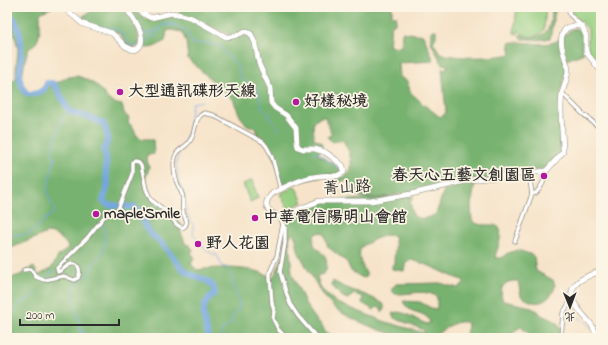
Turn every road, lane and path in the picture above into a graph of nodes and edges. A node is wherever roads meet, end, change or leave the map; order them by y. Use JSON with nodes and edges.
{"nodes":[{"id":1,"x":62,"y":7,"type":"edge"},
{"id":2,"x":124,"y":7,"type":"edge"},
{"id":3,"x":135,"y":7,"type":"edge"},
{"id":4,"x":568,"y":7,"type":"edge"},
{"id":5,"x":582,"y":26,"type":"junction"},
{"id":6,"x":601,"y":71,"type":"edge"},
{"id":7,"x":562,"y":94,"type":"junction"},
{"id":8,"x":601,"y":129,"type":"edge"},
{"id":9,"x":546,"y":171,"type":"junction"},
{"id":10,"x":529,"y":174,"type":"junction"},
{"id":11,"x":281,"y":190,"type":"junction"},
{"id":12,"x":532,"y":194,"type":"junction"},
{"id":13,"x":280,"y":217,"type":"junction"},
{"id":14,"x":283,"y":224,"type":"junction"},
{"id":15,"x":515,"y":241,"type":"dead end"},
{"id":16,"x":24,"y":270,"type":"dead end"},
{"id":17,"x":601,"y":271,"type":"edge"},
{"id":18,"x":572,"y":299,"type":"junction"},
{"id":19,"x":601,"y":335,"type":"edge"},
{"id":20,"x":286,"y":338,"type":"edge"},
{"id":21,"x":317,"y":338,"type":"edge"},
{"id":22,"x":561,"y":338,"type":"edge"},
{"id":23,"x":598,"y":338,"type":"edge"}],
"edges":[{"from":1,"to":2,"type":"street"},
{"from":3,"to":11,"type":"street","name":"菁山路"},
{"from":4,"to":5,"type":"street"},
{"from":5,"to":6,"type":"street"},
{"from":5,"to":7,"type":"street"},
{"from":7,"to":8,"type":"street"},
{"from":7,"to":9,"type":"street"},
{"from":9,"to":10,"type":"street","name":"菁山路"},
{"from":9,"to":12,"type":"street"},
{"from":10,"to":12,"type":"street"},
{"from":10,"to":13,"type":"street","name":"菁山路"},
{"from":11,"to":13,"type":"street","name":"菁山路"},
{"from":11,"to":16,"type":"street"},
{"from":12,"to":15,"type":"street"},
{"from":13,"to":14,"type":"street"},
{"from":14,"to":20,"type":"street"},
{"from":14,"to":21,"type":"street"},
{"from":17,"to":18,"type":"street"},
{"from":18,"to":22,"type":"street"},
{"from":18,"to":23,"type":"street"},
{"from":19,"to":23,"type":"street"}]}
